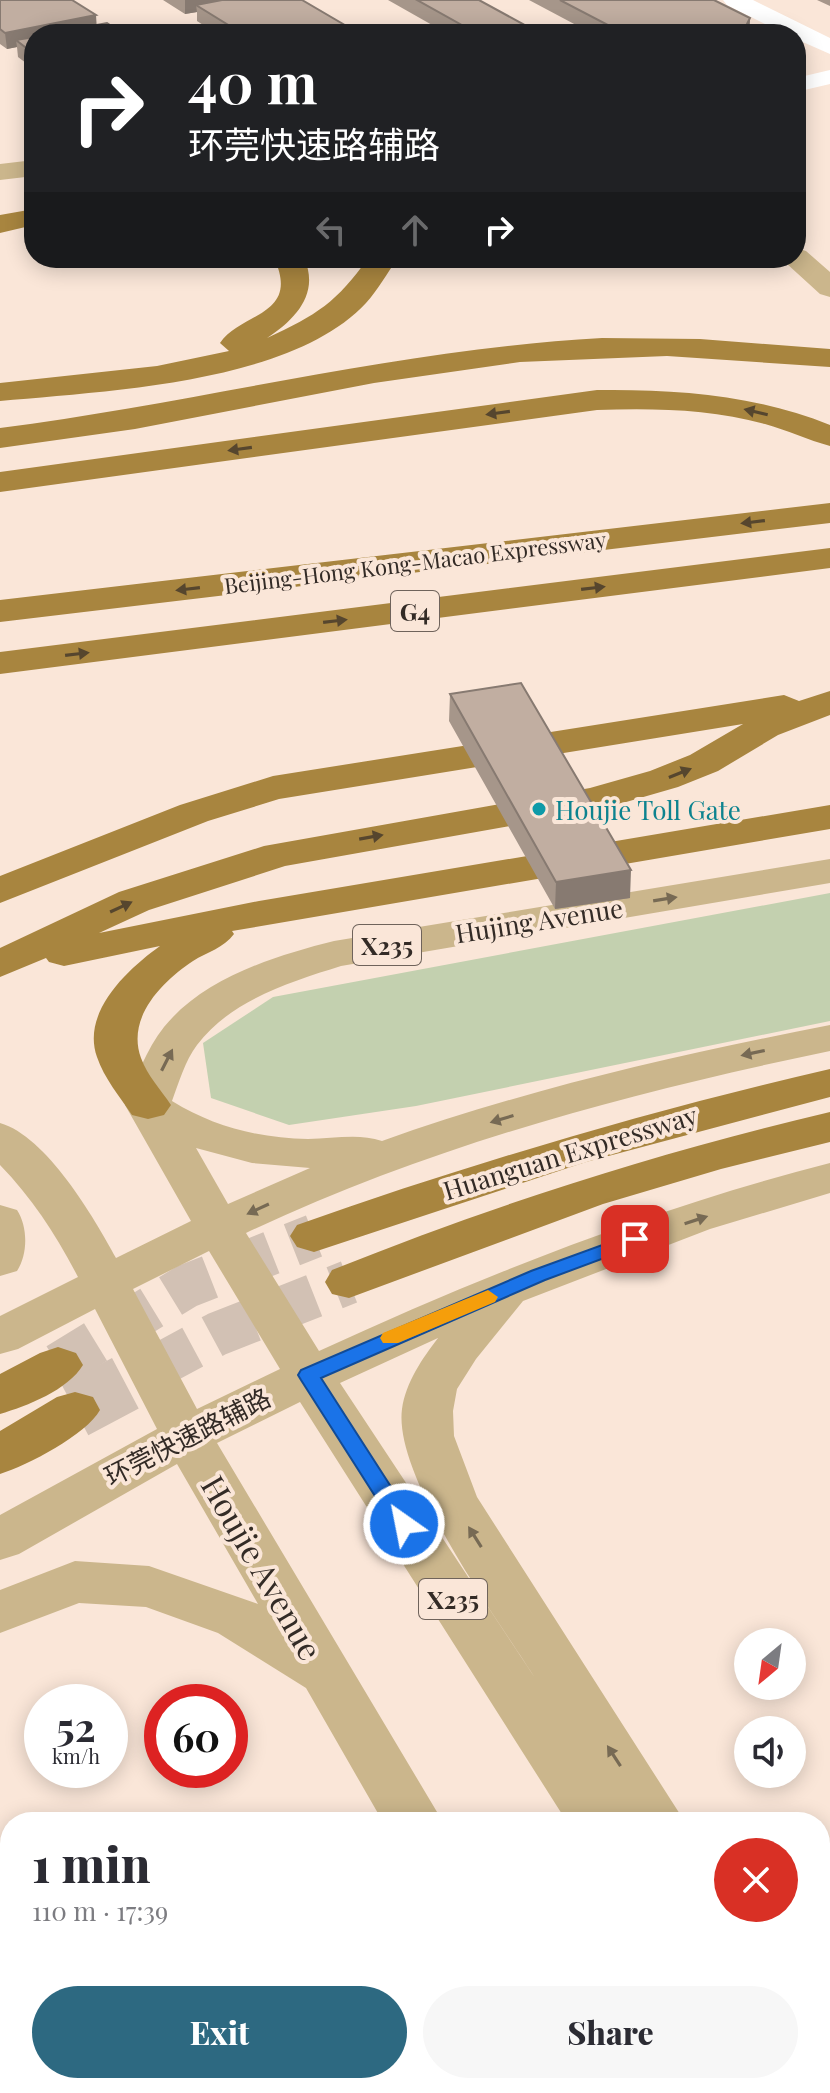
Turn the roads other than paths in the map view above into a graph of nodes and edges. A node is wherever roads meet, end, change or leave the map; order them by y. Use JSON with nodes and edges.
{"nodes":[{"id":1,"x":735,"y":0,"type":"edge"},
{"id":2,"x":784,"y":24,"type":"edge"},
{"id":3,"x":806,"y":35,"type":"edge"},
{"id":4,"x":830,"y":47,"type":"edge"},
{"id":5,"x":830,"y":62,"type":"edge"},
{"id":6,"x":806,"y":68,"type":"edge"},
{"id":7,"x":830,"y":77,"type":"edge"},
{"id":8,"x":806,"y":83,"type":"edge"},
{"id":9,"x":24,"y":169,"type":"edge"},
{"id":10,"x":0,"y":172,"type":"edge"},
{"id":11,"x":24,"y":219,"type":"edge"},
{"id":12,"x":0,"y":224,"type":"edge"},
{"id":13,"x":806,"y":266,"type":"edge"},
{"id":14,"x":296,"y":268,"type":"edge"},
{"id":15,"x":378,"y":268,"type":"edge"},
{"id":16,"x":830,"y":288,"type":"edge"},
{"id":17,"x":830,"y":358,"type":"edge"},
{"id":18,"x":154,"y":374,"type":"junction"},
{"id":19,"x":0,"y":392,"type":"edge"},
{"id":20,"x":830,"y":436,"type":"edge"},
{"id":21,"x":0,"y":438,"type":"edge"},
{"id":22,"x":0,"y":482,"type":"edge"},
{"id":23,"x":830,"y":513,"type":"edge"},
{"id":24,"x":830,"y":558,"type":"edge"},
{"id":25,"x":0,"y":611,"type":"edge"},
{"id":26,"x":0,"y":663,"type":"edge"},
{"id":27,"x":830,"y":700,"type":"edge"},
{"id":28,"x":830,"y":817,"type":"edge"},
{"id":29,"x":830,"y":871,"type":"edge"},
{"id":30,"x":0,"y":891,"type":"edge"},
{"id":31,"x":259,"y":913,"type":"junction"},
{"id":32,"x":0,"y":966,"type":"edge"},
{"id":33,"x":830,"y":1038,"type":"edge"},
{"id":34,"x":830,"y":1083,"type":"edge"},
{"id":35,"x":148,"y":1105,"type":"junction"},
{"id":36,"x":830,"y":1127,"type":"edge"},
{"id":37,"x":0,"y":1138,"type":"edge"},
{"id":38,"x":419,"y":1145,"type":"junction"},
{"id":39,"x":830,"y":1178,"type":"edge"},
{"id":40,"x":0,"y":1221,"type":"edge"},
{"id":41,"x":217,"y":1228,"type":"junction"},
{"id":42,"x":314,"y":1236,"type":"tunnel mouth"},
{"id":43,"x":0,"y":1260,"type":"edge"},
{"id":44,"x":349,"y":1282,"type":"tunnel mouth"},
{"id":45,"x":106,"y":1283,"type":"junction"},
{"id":46,"x":509,"y":1288,"type":"junction"},
{"id":47,"x":0,"y":1337,"type":"edge"},
{"id":48,"x":308,"y":1375,"type":"junction"},
{"id":49,"x":0,"y":1396,"type":"edge"},
{"id":50,"x":186,"y":1435,"type":"junction"},
{"id":51,"x":0,"y":1455,"type":"edge"},
{"id":52,"x":0,"y":1540,"type":"edge"},
{"id":53,"x":0,"y":1612,"type":"edge"},
{"id":54,"x":327,"y":1675,"type":"junction"},
{"id":55,"x":408,"y":1812,"type":"edge"},
{"id":56,"x":592,"y":1812,"type":"edge"},
{"id":57,"x":650,"y":1812,"type":"edge"}],
"edges":[{"from":1,"to":2,"type":"street"},
{"from":3,"to":4,"type":"street"},
{"from":5,"to":6,"type":"street"},
{"from":7,"to":8,"type":"street"},
{"from":9,"to":10,"type":"main road"},
{"from":11,"to":12,"type":"highway"},
{"from":13,"to":16,"type":"main road"},
{"from":14,"to":18,"type":"highway"},
{"from":15,"to":18,"type":"highway"},
{"from":17,"to":21,"type":"highway"},
{"from":18,"to":19,"type":"highway"},
{"from":20,"to":22,"type":"highway","one_way":true},
{"from":23,"to":25,"type":"highway","name":"Beijing-Hong Kong-Macao Expressway","number":"G4","one_way":true},
{"from":26,"to":24,"type":"highway","name":"Beijing-Hong Kong-Macao Expressway","number":"G4","one_way":true},
{"from":27,"to":30,"type":"highway"},
{"from":32,"to":27,"type":"highway","one_way":true},
{"from":28,"to":31,"type":"highway"},
{"from":35,"to":29,"type":"main road","name":"Hujing Avenue","number":"X235","one_way":true},
{"from":31,"to":32,"type":"highway"},
{"from":31,"to":35,"type":"highway"},
{"from":33,"to":38,"type":"main road","one_way":true},
{"from":34,"to":42,"type":"highway","name":"Huanguan Expressway"},
{"from":35,"to":38,"type":"main road"},
{"from":35,"to":41,"type":"main road","number":"X235"},
{"from":36,"to":44,"type":"highway","name":"Huanguan Expressway"},
{"from":37,"to":45,"type":"main road","name":"Houjie Avenue"},
{"from":38,"to":41,"type":"main road","one_way":true},
{"from":46,"to":39,"type":"main road","name":"环莞快速路辅路","one_way":true},
{"from":40,"to":43,"type":"main road"},
{"from":41,"to":45,"type":"main road"},
{"from":41,"to":48,"type":"main road","number":"X235"},
{"from":45,"to":47,"type":"main road"},
{"from":45,"to":50,"type":"main road","name":"Houjie Avenue"},
{"from":46,"to":48,"type":"main road","name":"环莞快速路辅路"},
{"from":57,"to":46,"type":"main road","one_way":true},
{"from":48,"to":50,"type":"main road","name":"环莞快速路辅路"},
{"from":48,"to":56,"type":"main road","number":"X235"},
{"from":49,"to":51,"type":"highway"},
{"from":50,"to":52,"type":"main road","name":"环莞快速路辅路"},
{"from":50,"to":54,"type":"main road","name":"Houjie Avenue"},
{"from":53,"to":54,"type":"main road"},
{"from":54,"to":55,"type":"main road","name":"Houjie Avenue"}]}
